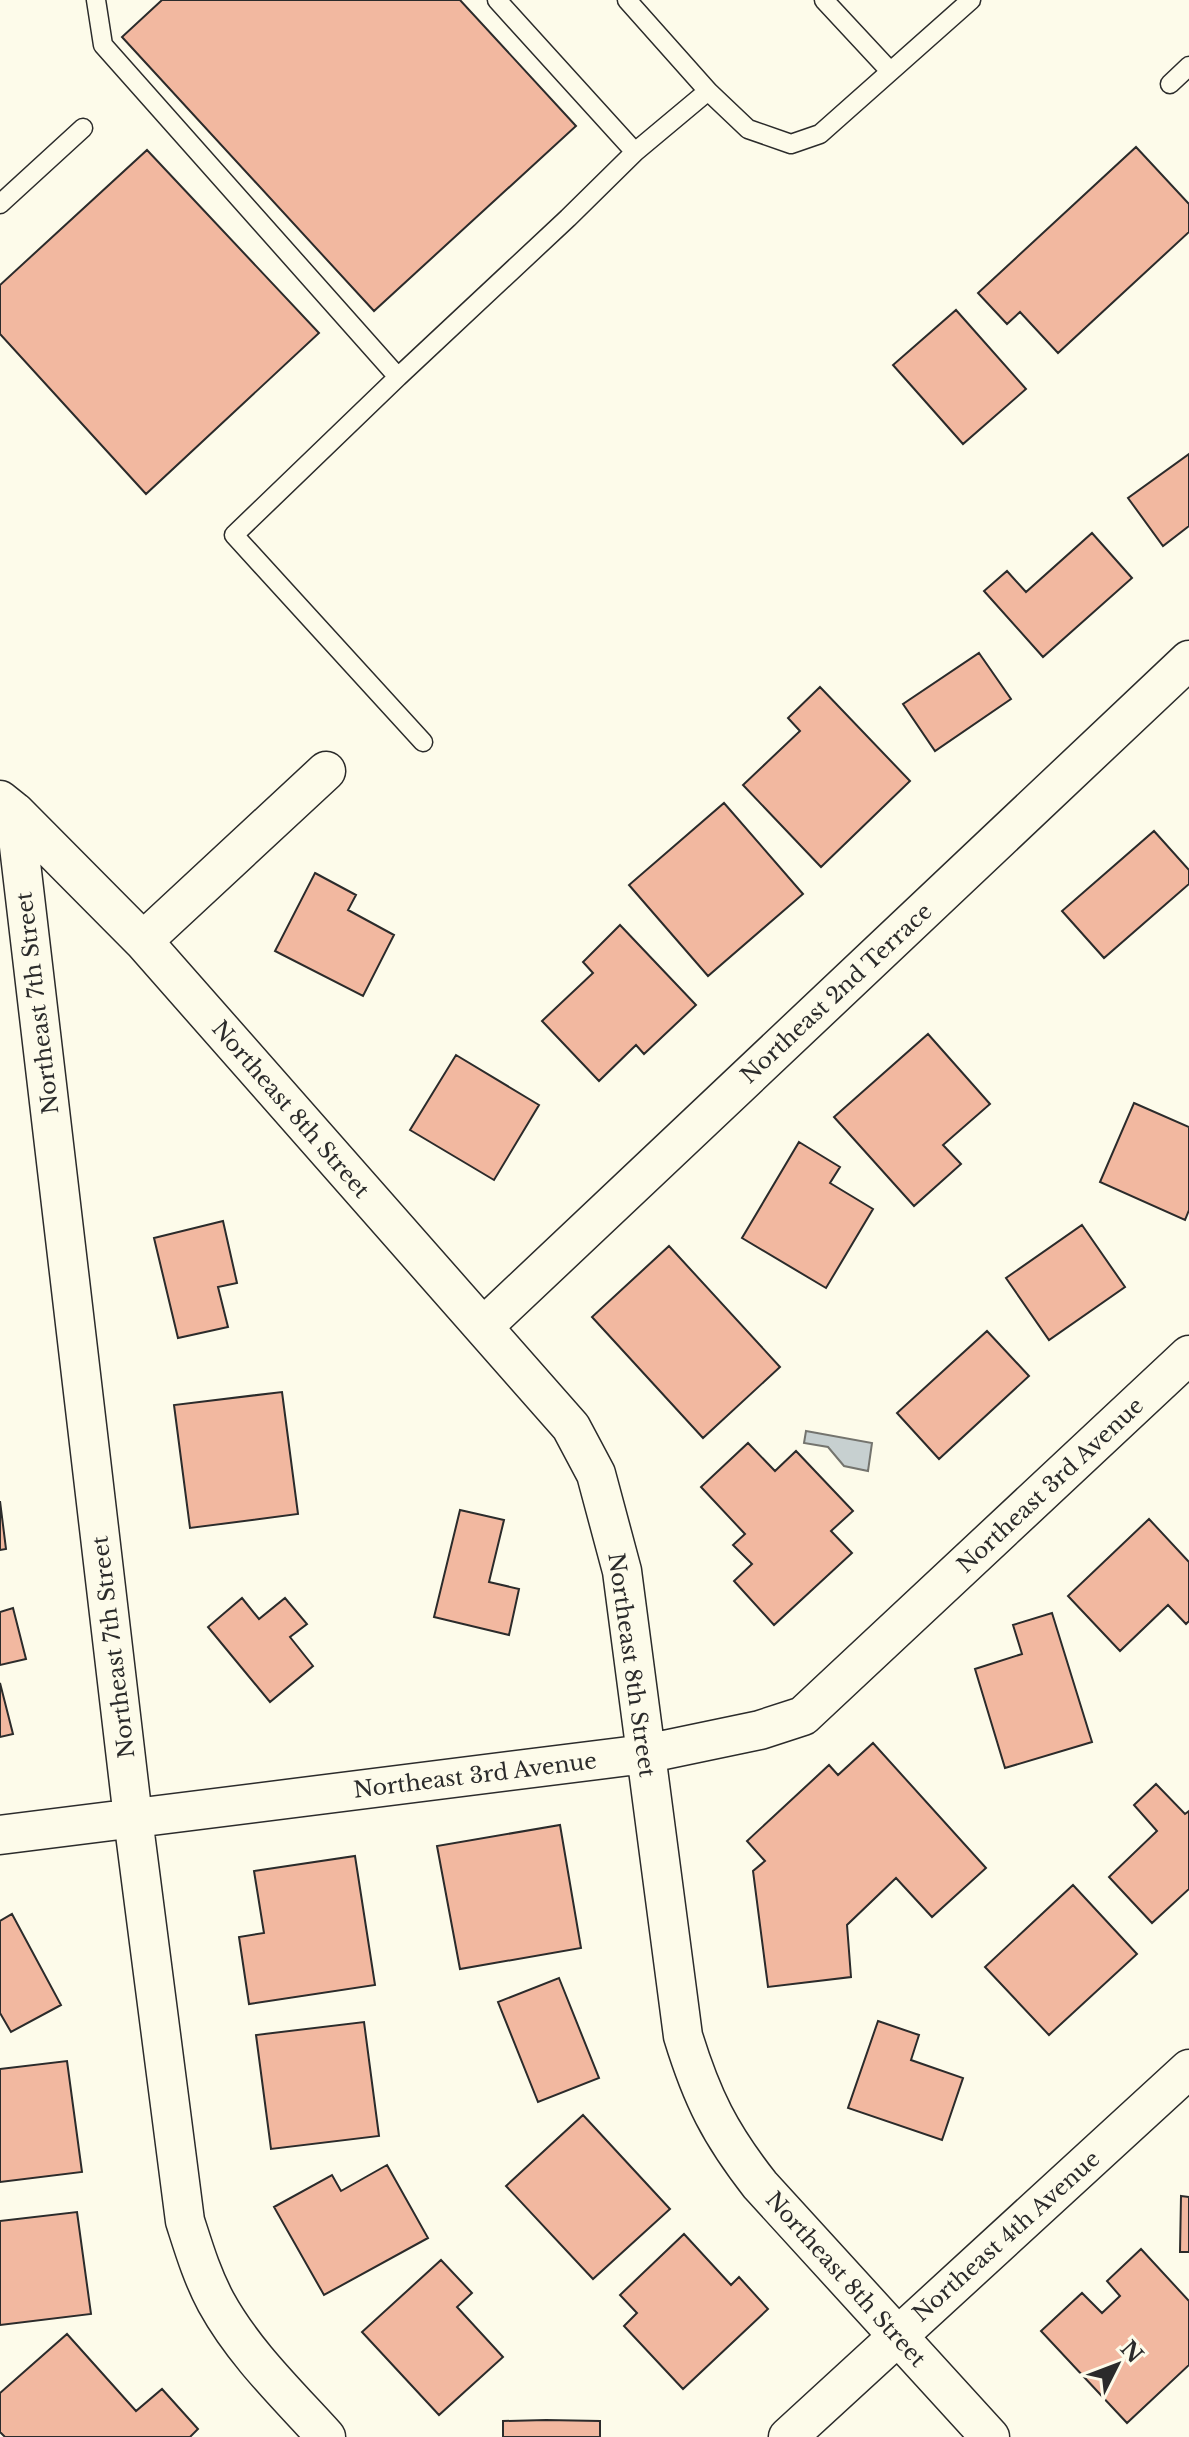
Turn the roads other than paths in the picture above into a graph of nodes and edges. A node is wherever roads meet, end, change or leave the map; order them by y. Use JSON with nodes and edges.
{"nodes":[{"id":1,"x":96,"y":0,"type":"edge"},
{"id":2,"x":497,"y":0,"type":"edge"},
{"id":3,"x":627,"y":0,"type":"edge"},
{"id":4,"x":824,"y":0,"type":"edge"},
{"id":5,"x":971,"y":0,"type":"edge"},
{"id":6,"x":1189,"y":66,"type":"edge"},
{"id":7,"x":890,"y":71,"type":"junction"},
{"id":8,"x":1170,"y":84,"type":"dead end"},
{"id":9,"x":708,"y":91,"type":"junction"},
{"id":10,"x":83,"y":128,"type":"dead end"},
{"id":11,"x":635,"y":152,"type":"junction"},
{"id":12,"x":0,"y":204,"type":"edge"},
{"id":13,"x":398,"y":377,"type":"junction"},
{"id":14,"x":1189,"y":660,"type":"edge"},
{"id":15,"x":423,"y":742,"type":"dead end"},
{"id":16,"x":326,"y":771,"type":"dead end"},
{"id":17,"x":8,"y":806,"type":"edge"},
{"id":18,"x":143,"y":941,"type":"junction"},
{"id":19,"x":483,"y":1327,"type":"junction"},
{"id":20,"x":1189,"y":1355,"type":"edge"},
{"id":21,"x":645,"y":1754,"type":"junction"},
{"id":22,"x":133,"y":1818,"type":"junction"},
{"id":23,"x":0,"y":1835,"type":"edge"},
{"id":24,"x":1189,"y":2069,"type":"edge"},
{"id":25,"x":897,"y":2335,"type":"junction"},
{"id":26,"x":326,"y":2437,"type":"edge"},
{"id":27,"x":788,"y":2437,"type":"edge"},
{"id":28,"x":990,"y":2437,"type":"edge"}],
"edges":[{"from":1,"to":13,"type":"lane"},
{"from":2,"to":11,"type":"lane"},
{"from":3,"to":9,"type":"lane"},
{"from":4,"to":7,"type":"lane"},
{"from":5,"to":7,"type":"lane"},
{"from":6,"to":8,"type":"lane"},
{"from":7,"to":9,"type":"lane"},
{"from":9,"to":11,"type":"lane"},
{"from":10,"to":12,"type":"lane"},
{"from":11,"to":13,"type":"lane"},
{"from":13,"to":15,"type":"lane"},
{"from":14,"to":19,"type":"street","name":"Northeast 2nd Terrace"},
{"from":16,"to":18,"type":"street"},
{"from":17,"to":18,"type":"street","name":"Northeast 8th Street"},
{"from":17,"to":22,"type":"street","name":"Northeast 7th Street"},
{"from":18,"to":19,"type":"street","name":"Northeast 8th Street"},
{"from":19,"to":21,"type":"street","name":"Northeast 8th Street"},
{"from":20,"to":21,"type":"street","name":"Northeast 3rd Avenue"},
{"from":21,"to":22,"type":"street","name":"Northeast 3rd Avenue"},
{"from":21,"to":25,"type":"street","name":"Northeast 8th Street"},
{"from":22,"to":23,"type":"street","name":"Northeast 3rd Avenue"},
{"from":22,"to":26,"type":"street","name":"Northeast 7th Street"},
{"from":24,"to":25,"type":"street","name":"Northeast 4th Avenue"},
{"from":25,"to":27,"type":"street","name":"Northeast 4th Avenue"},
{"from":25,"to":28,"type":"street","name":"Northeast 8th Street"}]}
